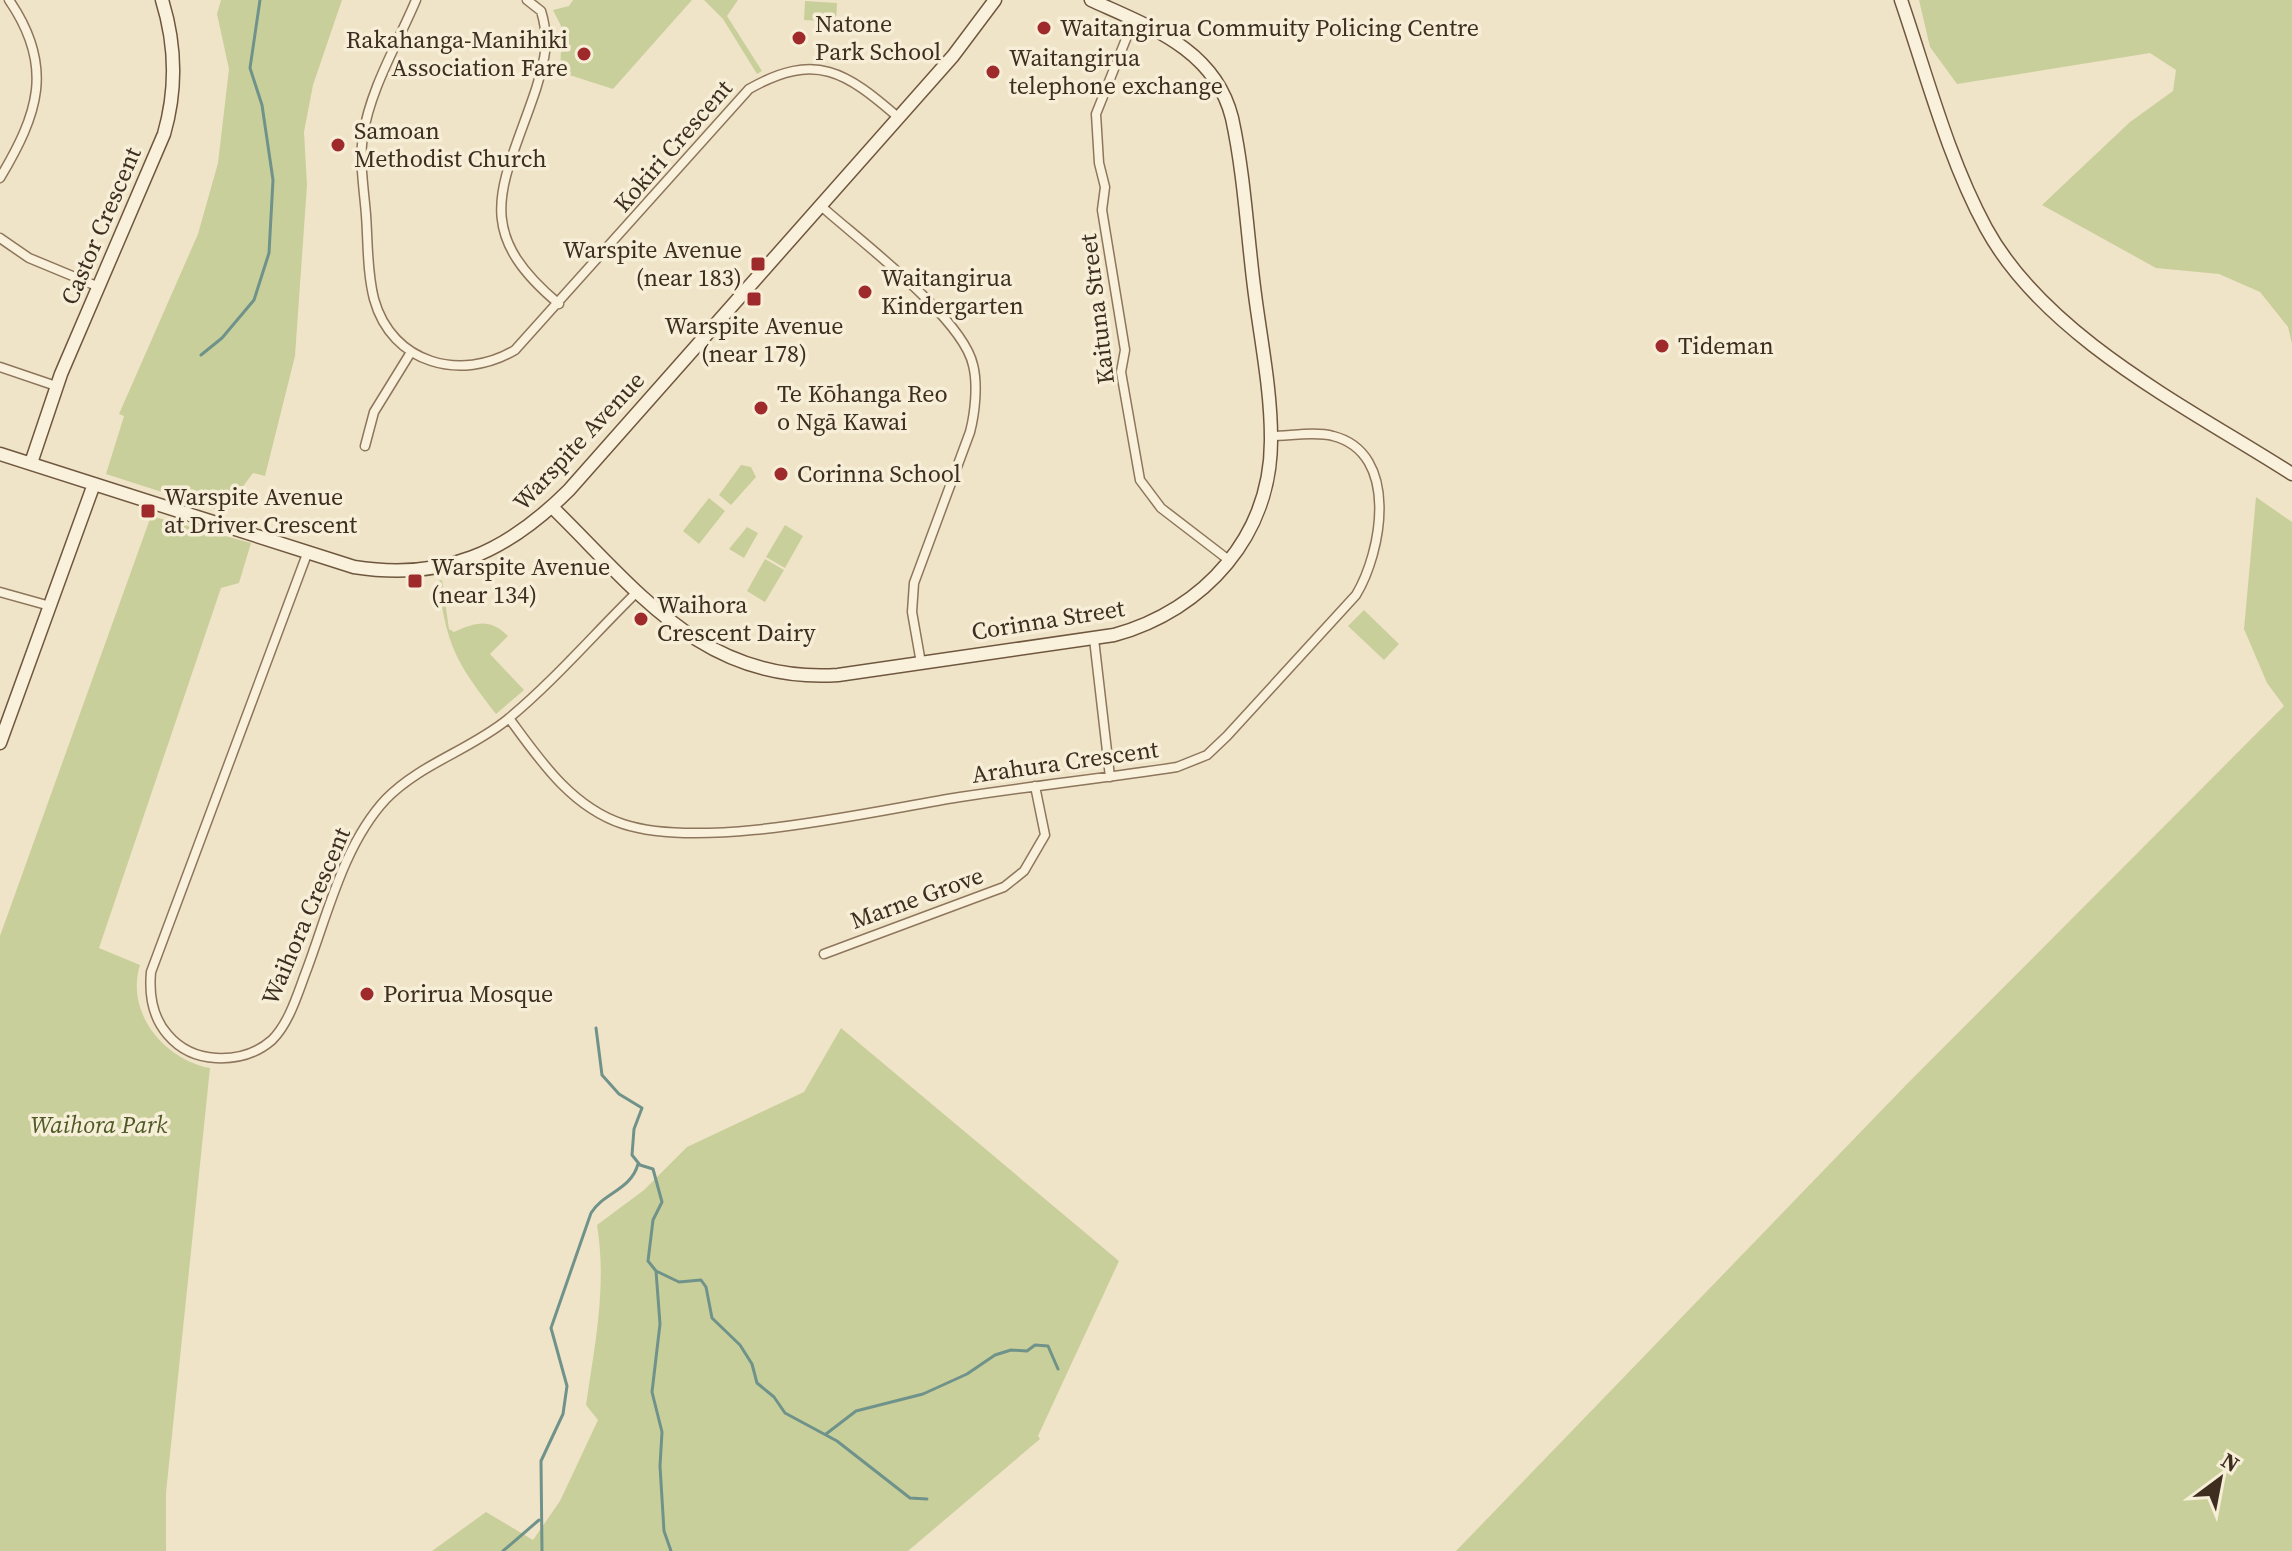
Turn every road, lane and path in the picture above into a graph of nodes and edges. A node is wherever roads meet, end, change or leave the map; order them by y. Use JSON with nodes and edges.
{"nodes":[{"id":1,"x":9,"y":0,"type":"edge"},
{"id":2,"x":162,"y":0,"type":"edge"},
{"id":3,"x":416,"y":0,"type":"edge"},
{"id":4,"x":527,"y":0,"type":"edge"},
{"id":5,"x":995,"y":0,"type":"edge"},
{"id":6,"x":1091,"y":0,"type":"edge"},
{"id":7,"x":1901,"y":0,"type":"edge"},
{"id":8,"x":1134,"y":19,"type":"junction"},
{"id":9,"x":899,"y":118,"type":"junction"},
{"id":10,"x":0,"y":178,"type":"edge"},
{"id":11,"x":821,"y":206,"type":"junction"},
{"id":12,"x":0,"y":238,"type":"edge"},
{"id":13,"x":99,"y":287,"type":"junction"},
{"id":14,"x":559,"y":304,"type":"junction"},
{"id":15,"x":411,"y":352,"type":"junction"},
{"id":16,"x":0,"y":367,"type":"edge"},
{"id":17,"x":56,"y":386,"type":"junction"},
{"id":18,"x":1271,"y":436,"type":"junction"},
{"id":19,"x":365,"y":446,"type":"dead end"},
{"id":20,"x":0,"y":454,"type":"edge"},
{"id":21,"x":31,"y":463,"type":"junction"},
{"id":22,"x":2292,"y":474,"type":"edge"},
{"id":23,"x":94,"y":484,"type":"junction"},
{"id":24,"x":552,"y":507,"type":"junction"},
{"id":25,"x":307,"y":554,"type":"junction"},
{"id":26,"x":1230,"y":561,"type":"junction"},
{"id":27,"x":638,"y":591,"type":"junction"},
{"id":28,"x":0,"y":592,"type":"edge"},
{"id":29,"x":50,"y":606,"type":"junction"},
{"id":30,"x":1094,"y":639,"type":"junction"},
{"id":31,"x":921,"y":663,"type":"junction"},
{"id":32,"x":509,"y":718,"type":"junction"},
{"id":33,"x":0,"y":743,"type":"edge"},
{"id":34,"x":1110,"y":777,"type":"junction"},
{"id":35,"x":1035,"y":786,"type":"junction"},
{"id":36,"x":824,"y":954,"type":"dead end"}],
"edges":[{"from":1,"to":10,"type":"street"},
{"from":2,"to":13,"type":"street","name":"Castor Crescent"},
{"from":3,"to":15,"type":"street","name":"Kokiri Crescent"},
{"from":4,"to":14,"type":"street"},
{"from":5,"to":9,"type":"street","name":"Warspite Avenue"},
{"from":6,"to":8,"type":"street","name":"Corinna Street"},
{"from":7,"to":22,"type":"street"},
{"from":8,"to":18,"type":"street","name":"Corinna Street"},
{"from":8,"to":26,"type":"street","name":"Kaituna Street"},
{"from":9,"to":11,"type":"street","name":"Warspite Avenue"},
{"from":9,"to":14,"type":"street","name":"Kokiri Crescent"},
{"from":11,"to":24,"type":"street","name":"Warspite Avenue"},
{"from":11,"to":31,"type":"street"},
{"from":12,"to":13,"type":"street"},
{"from":13,"to":17,"type":"street","name":"Castor Crescent"},
{"from":14,"to":15,"type":"street","name":"Kokiri Crescent"},
{"from":15,"to":19,"type":"street"},
{"from":16,"to":17,"type":"street"},
{"from":17,"to":21,"type":"street","name":"Castor Crescent"},
{"from":18,"to":26,"type":"street","name":"Corinna Street"},
{"from":18,"to":34,"type":"street","name":"Arahura Crescent"},
{"from":20,"to":21,"type":"street","name":"Warspite Avenue"},
{"from":21,"to":23,"type":"street","name":"Warspite Avenue"},
{"from":23,"to":25,"type":"street","name":"Warspite Avenue"},
{"from":23,"to":29,"type":"street"},
{"from":24,"to":25,"type":"street","name":"Warspite Avenue"},
{"from":24,"to":27,"type":"street","name":"Corinna Street"},
{"from":25,"to":32,"type":"street","name":"Waihora Crescent"},
{"from":26,"to":30,"type":"street","name":"Corinna Street"},
{"from":27,"to":31,"type":"street","name":"Corinna Street"},
{"from":27,"to":32,"type":"street","name":"Waihora Crescent"},
{"from":28,"to":29,"type":"street"},
{"from":29,"to":33,"type":"street"},
{"from":30,"to":31,"type":"street","name":"Corinna Street"},
{"from":30,"to":34,"type":"street"},
{"from":32,"to":35,"type":"street","name":"Arahura Crescent"},
{"from":34,"to":35,"type":"street","name":"Arahura Crescent"},
{"from":35,"to":36,"type":"street","name":"Marne Grove"}]}
